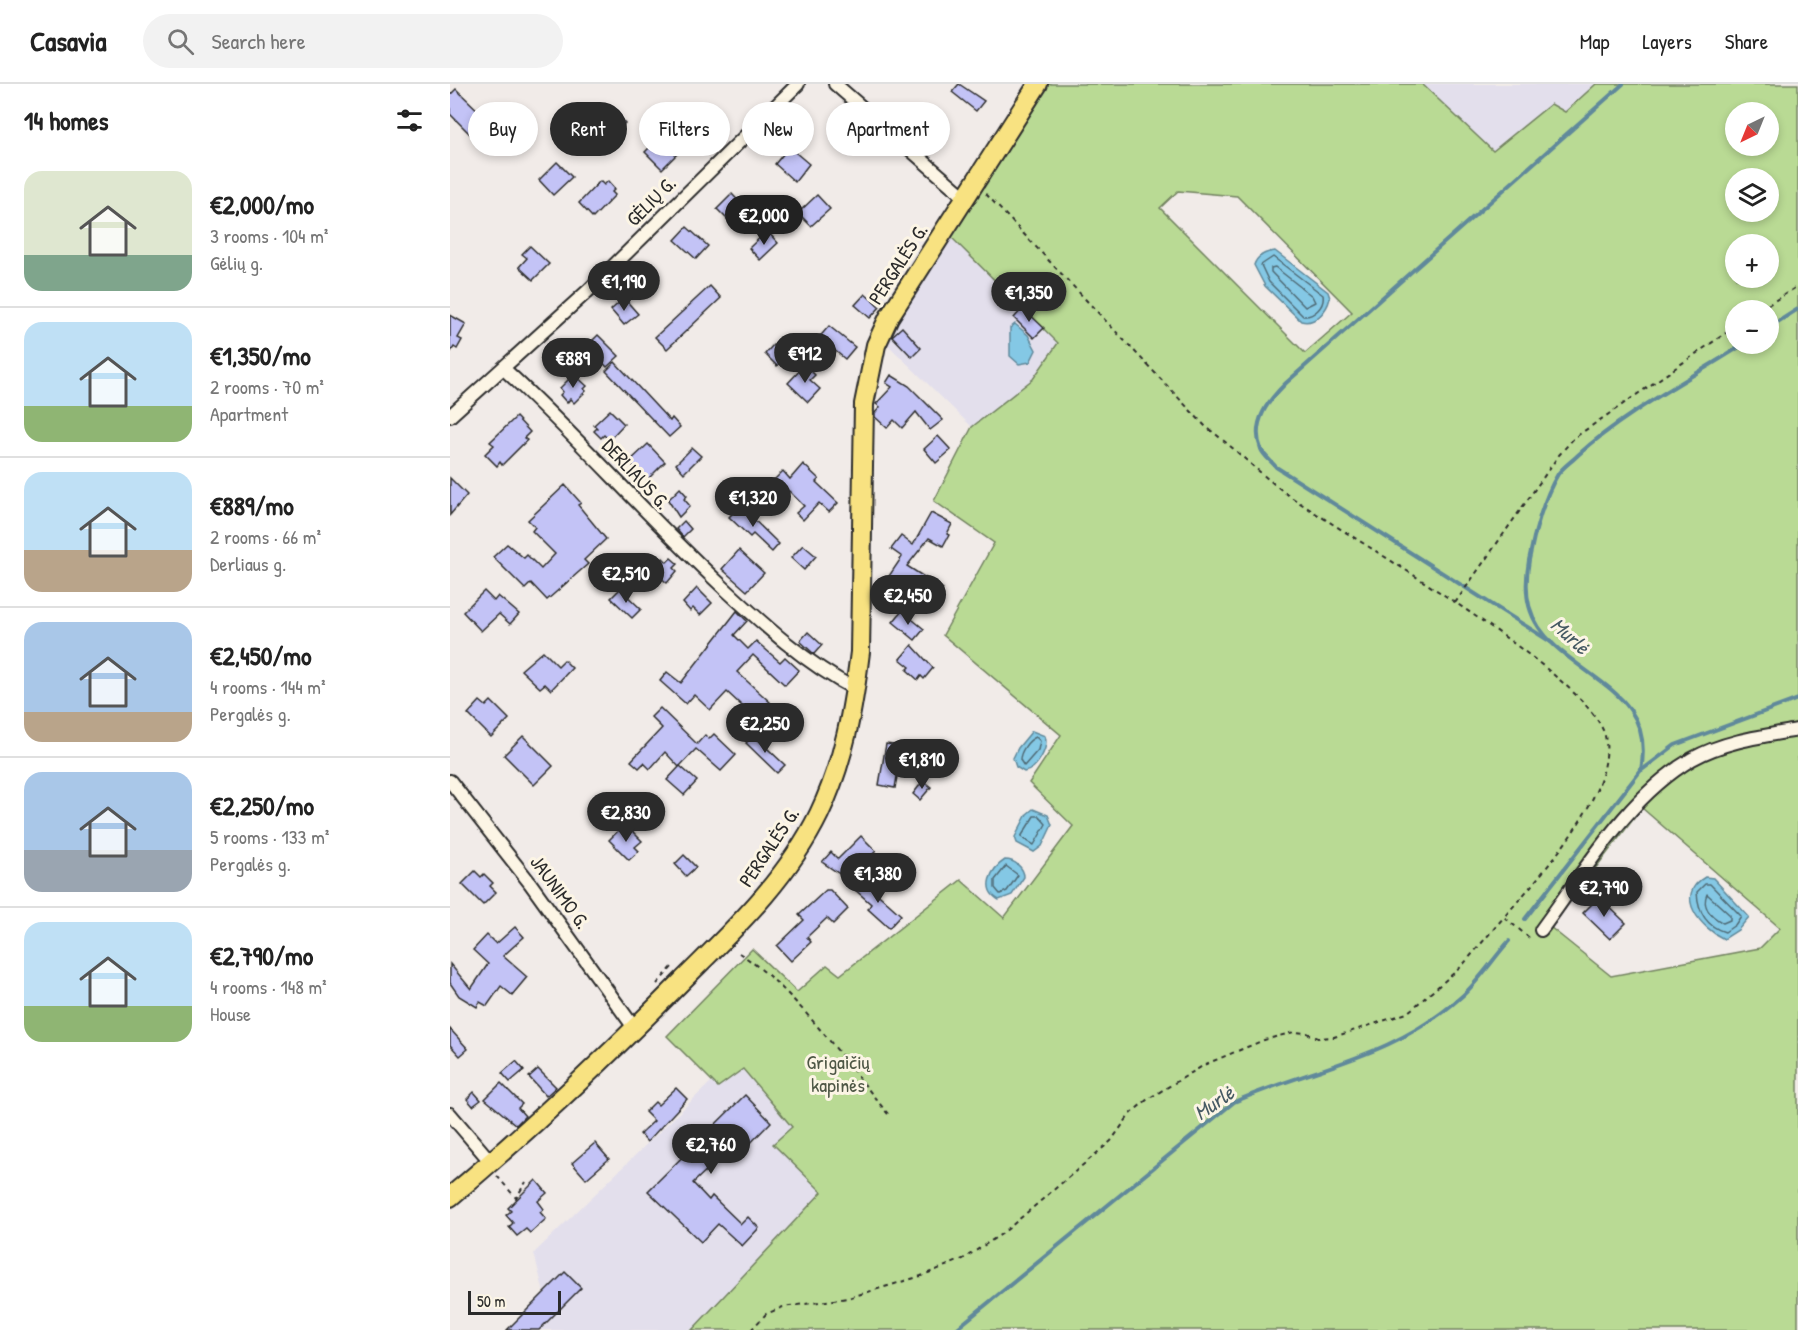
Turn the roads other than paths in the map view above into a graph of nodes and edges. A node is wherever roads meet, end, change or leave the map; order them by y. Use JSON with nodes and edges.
{"nodes":[{"id":1,"x":798,"y":84,"type":"edge"},
{"id":2,"x":835,"y":84,"type":"edge"},
{"id":3,"x":1038,"y":84,"type":"edge"},
{"id":4,"x":971,"y":191,"type":"junction"},
{"id":5,"x":504,"y":369,"type":"junction"},
{"id":6,"x":450,"y":416,"type":"edge"},
{"id":7,"x":855,"y":688,"type":"junction"},
{"id":8,"x":1798,"y":730,"type":"edge"},
{"id":9,"x":450,"y":780,"type":"edge"},
{"id":10,"x":1541,"y":930,"type":"dead end"},
{"id":11,"x":635,"y":1029,"type":"junction"},
{"id":12,"x":450,"y":1114,"type":"edge"},
{"id":13,"x":492,"y":1167,"type":"junction"},
{"id":14,"x":450,"y":1197,"type":"edge"}],
"edges":[{"from":1,"to":5,"type":"street","name":"GĖLIŲ G."},
{"from":2,"to":4,"type":"street"},
{"from":3,"to":4,"type":"main road","name":"PERGALĖS G."},
{"from":4,"to":7,"type":"main road","name":"PERGALĖS G."},
{"from":5,"to":6,"type":"street","name":"GĖLIŲ G."},
{"from":5,"to":7,"type":"street","name":"DERLIAUS G."},
{"from":7,"to":11,"type":"main road","name":"PERGALĖS G."},
{"from":8,"to":10,"type":"street"},
{"from":9,"to":11,"type":"street","name":"JAUNIMO G."},
{"from":11,"to":13,"type":"main road","name":"PERGALĖS G."},
{"from":12,"to":13,"type":"street"},
{"from":13,"to":14,"type":"main road","name":"PERGALĖS G."}]}
